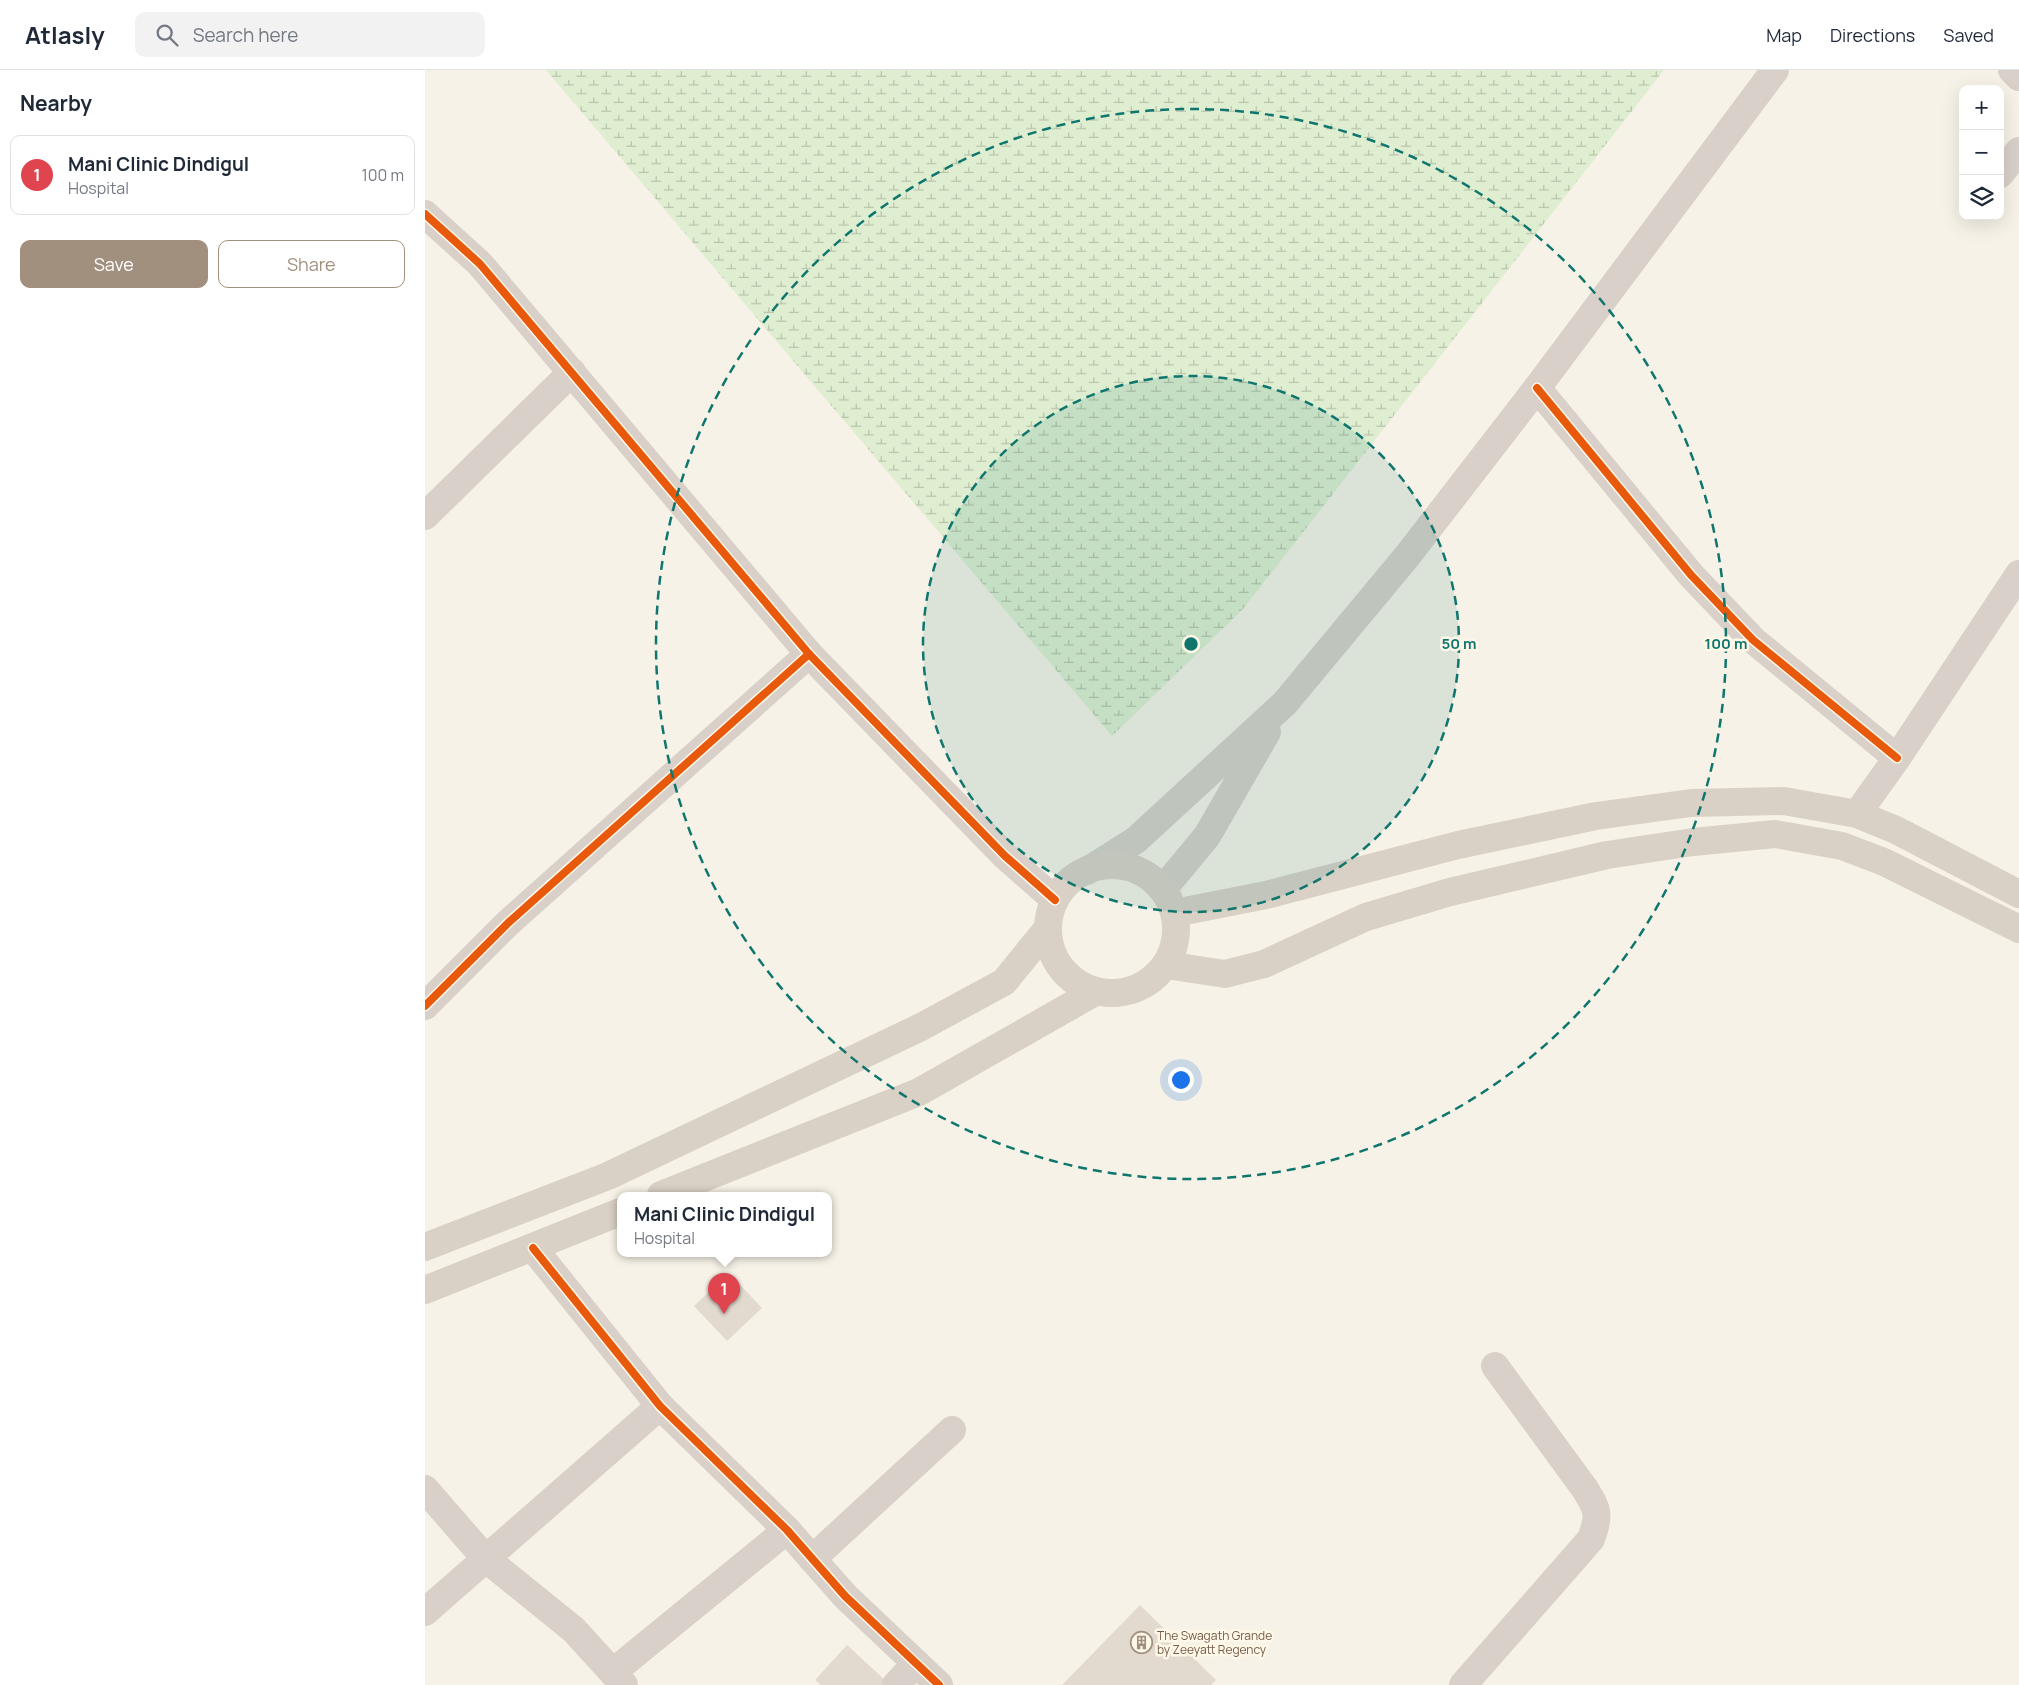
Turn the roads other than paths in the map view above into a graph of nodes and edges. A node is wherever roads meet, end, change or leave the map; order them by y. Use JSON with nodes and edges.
{"nodes":[{"id":1,"x":1775,"y":70,"type":"edge"},
{"id":2,"x":2012,"y":70,"type":"edge"},
{"id":3,"x":2019,"y":77,"type":"edge"},
{"id":4,"x":2019,"y":150,"type":"edge"},
{"id":5,"x":2004,"y":169,"type":"edge"},
{"id":6,"x":425,"y":214,"type":"edge"},
{"id":7,"x":573,"y":372,"type":"junction"},
{"id":8,"x":1537,"y":388,"type":"junction"},
{"id":9,"x":425,"y":516,"type":"edge"},
{"id":10,"x":2019,"y":574,"type":"edge"},
{"id":11,"x":809,"y":654,"type":"junction"},
{"id":12,"x":1285,"y":703,"type":"junction"},
{"id":13,"x":1897,"y":758,"type":"junction"},
{"id":14,"x":1857,"y":814,"type":"junction"},
{"id":15,"x":1087,"y":871,"type":"junction"},
{"id":16,"x":1163,"y":889,"type":"junction"},
{"id":17,"x":2019,"y":894,"type":"edge"},
{"id":18,"x":1055,"y":900,"type":"junction"},
{"id":19,"x":1175,"y":913,"type":"junction"},
{"id":20,"x":1047,"y":928,"type":"junction"},
{"id":21,"x":2019,"y":929,"type":"edge"},
{"id":22,"x":1166,"y":965,"type":"junction"},
{"id":23,"x":1095,"y":992,"type":"junction"},
{"id":24,"x":425,"y":1006,"type":"edge"},
{"id":25,"x":669,"y":1192,"type":"edge"},
{"id":26,"x":617,"y":1213,"type":"edge"},
{"id":27,"x":425,"y":1247,"type":"edge"},
{"id":28,"x":533,"y":1248,"type":"junction"},
{"id":29,"x":425,"y":1290,"type":"edge"},
{"id":30,"x":1495,"y":1366,"type":"dead end"},
{"id":31,"x":660,"y":1406,"type":"junction"},
{"id":32,"x":952,"y":1430,"type":"dead end"},
{"id":33,"x":425,"y":1489,"type":"edge"},
{"id":34,"x":787,"y":1530,"type":"junction"},
{"id":35,"x":485,"y":1558,"type":"junction"},
{"id":36,"x":812,"y":1558,"type":"junction"},
{"id":37,"x":425,"y":1612,"type":"edge"},
{"id":38,"x":916,"y":1663,"type":"junction"},
{"id":39,"x":618,"y":1678,"type":"edge"},
{"id":40,"x":896,"y":1685,"type":"edge"},
{"id":41,"x":939,"y":1685,"type":"edge"},
{"id":42,"x":1463,"y":1685,"type":"edge"}],
"edges":[{"from":1,"to":8,"type":"street"},
{"from":2,"to":3,"type":"street"},
{"from":4,"to":5,"type":"street"},
{"from":6,"to":7,"type":"street"},
{"from":7,"to":9,"type":"street"},
{"from":7,"to":11,"type":"street"},
{"from":8,"to":12,"type":"street"},
{"from":8,"to":13,"type":"street"},
{"from":10,"to":13,"type":"street"},
{"from":11,"to":18,"type":"street"},
{"from":11,"to":24,"type":"street"},
{"from":12,"to":15,"type":"street"},
{"from":12,"to":16,"type":"street"},
{"from":13,"to":14,"type":"street"},
{"from":14,"to":17,"type":"highway"},
{"from":14,"to":19,"type":"highway"},
{"from":15,"to":16,"type":"highway"},
{"from":15,"to":18,"type":"highway"},
{"from":16,"to":19,"type":"highway"},
{"from":18,"to":20,"type":"highway"},
{"from":19,"to":22,"type":"highway"},
{"from":20,"to":23,"type":"highway"},
{"from":20,"to":27,"type":"highway"},
{"from":21,"to":22,"type":"highway"},
{"from":22,"to":23,"type":"highway"},
{"from":23,"to":25,"type":"highway"},
{"from":26,"to":28,"type":"highway"},
{"from":28,"to":29,"type":"highway"},
{"from":28,"to":31,"type":"street"},
{"from":30,"to":42,"type":"street"},
{"from":31,"to":34,"type":"street"},
{"from":31,"to":35,"type":"street"},
{"from":32,"to":36,"type":"street"},
{"from":33,"to":35,"type":"street"},
{"from":34,"to":36,"type":"street"},
{"from":34,"to":39,"type":"street"},
{"from":35,"to":37,"type":"street"},
{"from":35,"to":39,"type":"street"},
{"from":36,"to":38,"type":"street"},
{"from":38,"to":40,"type":"street"},
{"from":38,"to":41,"type":"street"}]}
